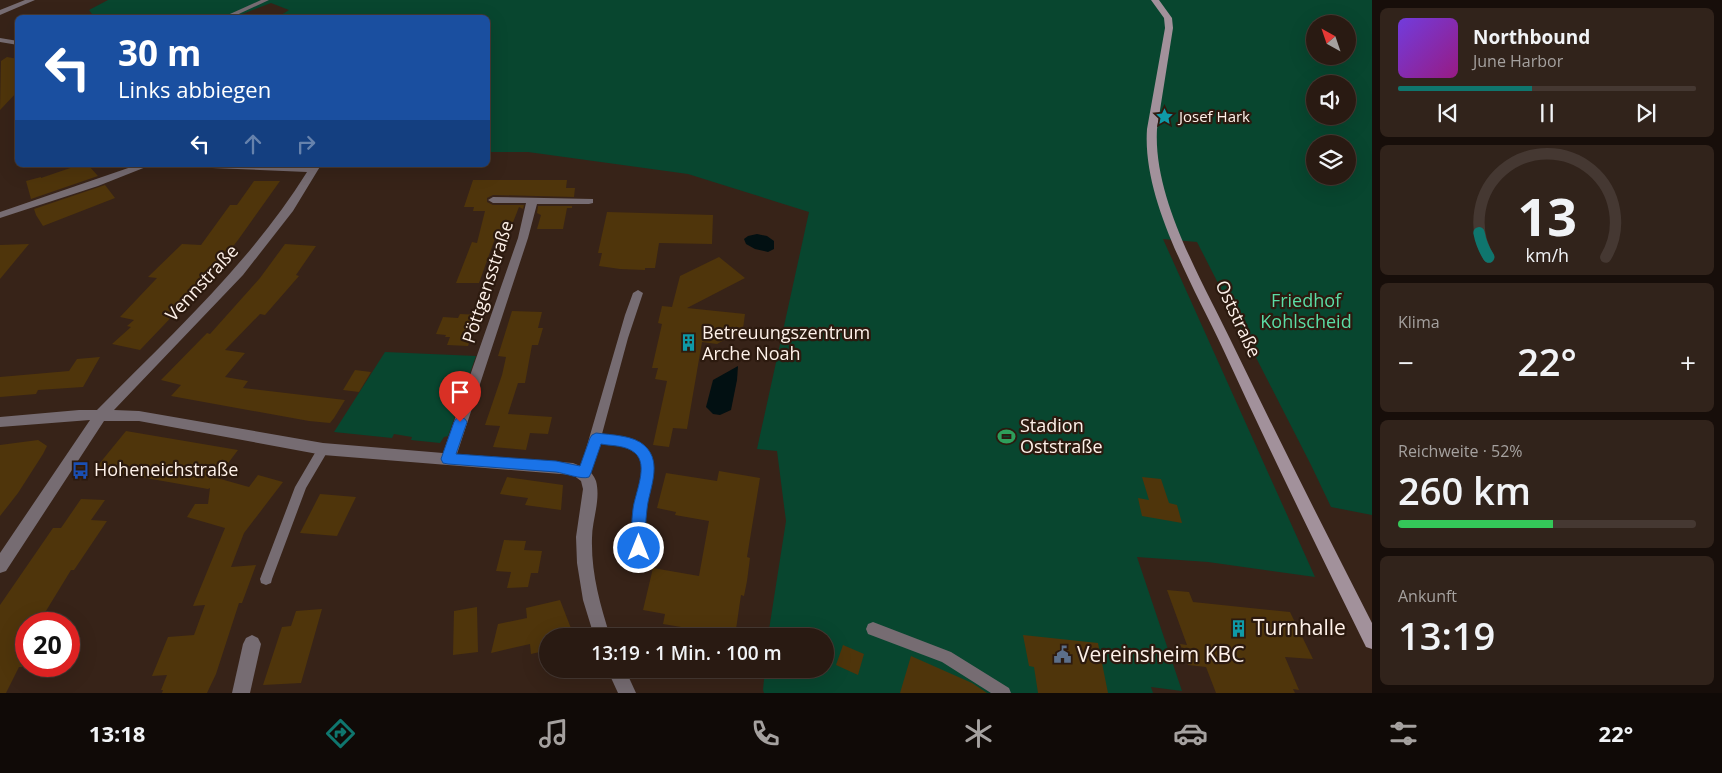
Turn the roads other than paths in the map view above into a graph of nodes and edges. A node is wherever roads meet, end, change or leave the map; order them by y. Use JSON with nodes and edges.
{"nodes":[{"id":1,"x":31,"y":0,"type":"edge"},
{"id":2,"x":266,"y":0,"type":"edge"},
{"id":3,"x":1155,"y":0,"type":"edge"},
{"id":4,"x":0,"y":13,"type":"edge"},
{"id":5,"x":231,"y":15,"type":"edge"},
{"id":6,"x":0,"y":40,"type":"edge"},
{"id":7,"x":15,"y":42,"type":"edge"},
{"id":8,"x":141,"y":167,"type":"edge"},
{"id":9,"x":315,"y":167,"type":"edge"},
{"id":10,"x":493,"y":200,"type":"dead end"},
{"id":11,"x":532,"y":201,"type":"junction"},
{"id":12,"x":589,"y":201,"type":"dead end"},
{"id":13,"x":0,"y":215,"type":"edge"},
{"id":14,"x":638,"y":293,"type":"dead end"},
{"id":15,"x":101,"y":415,"type":"junction"},
{"id":16,"x":0,"y":422,"type":"edge"},
{"id":17,"x":596,"y":438,"type":"junction"},
{"id":18,"x":323,"y":449,"type":"junction"},
{"id":19,"x":448,"y":459,"type":"junction"},
{"id":20,"x":585,"y":473,"type":"junction"},
{"id":21,"x":640,"y":562,"type":"dead end"},
{"id":22,"x":0,"y":566,"type":"edge"},
{"id":23,"x":266,"y":579,"type":"dead end"},
{"id":24,"x":599,"y":628,"type":"edge"},
{"id":25,"x":873,"y":629,"type":"dead end"},
{"id":26,"x":1372,"y":641,"type":"edge"},
{"id":27,"x":252,"y":644,"type":"dead end"},
{"id":28,"x":620,"y":678,"type":"edge"},
{"id":29,"x":241,"y":693,"type":"edge"},
{"id":30,"x":627,"y":693,"type":"edge"},
{"id":31,"x":1004,"y":693,"type":"edge"}],
"edges":[{"from":1,"to":4,"type":"street"},
{"from":2,"to":5,"type":"lane"},
{"from":3,"to":26,"type":"street","name":"Oststraße"},
{"from":6,"to":7,"type":"street"},
{"from":8,"to":13,"type":"street"},
{"from":9,"to":15,"type":"street","name":"Vennstraße"},
{"from":10,"to":11,"type":"street"},
{"from":11,"to":12,"type":"street"},
{"from":11,"to":19,"type":"street","name":"Pöttgensstraße"},
{"from":14,"to":17,"type":"lane"},
{"from":15,"to":16,"type":"street"},
{"from":15,"to":18,"type":"street"},
{"from":15,"to":22,"type":"street","name":"Vennstraße"},
{"from":17,"to":20,"type":"lane"},
{"from":17,"to":21,"type":"lane"},
{"from":18,"to":19,"type":"street"},
{"from":18,"to":23,"type":"lane"},
{"from":19,"to":20,"type":"street"},
{"from":20,"to":24,"type":"street"},
{"from":25,"to":31,"type":"lane"},
{"from":27,"to":29,"type":"street"},
{"from":28,"to":30,"type":"street"}]}
